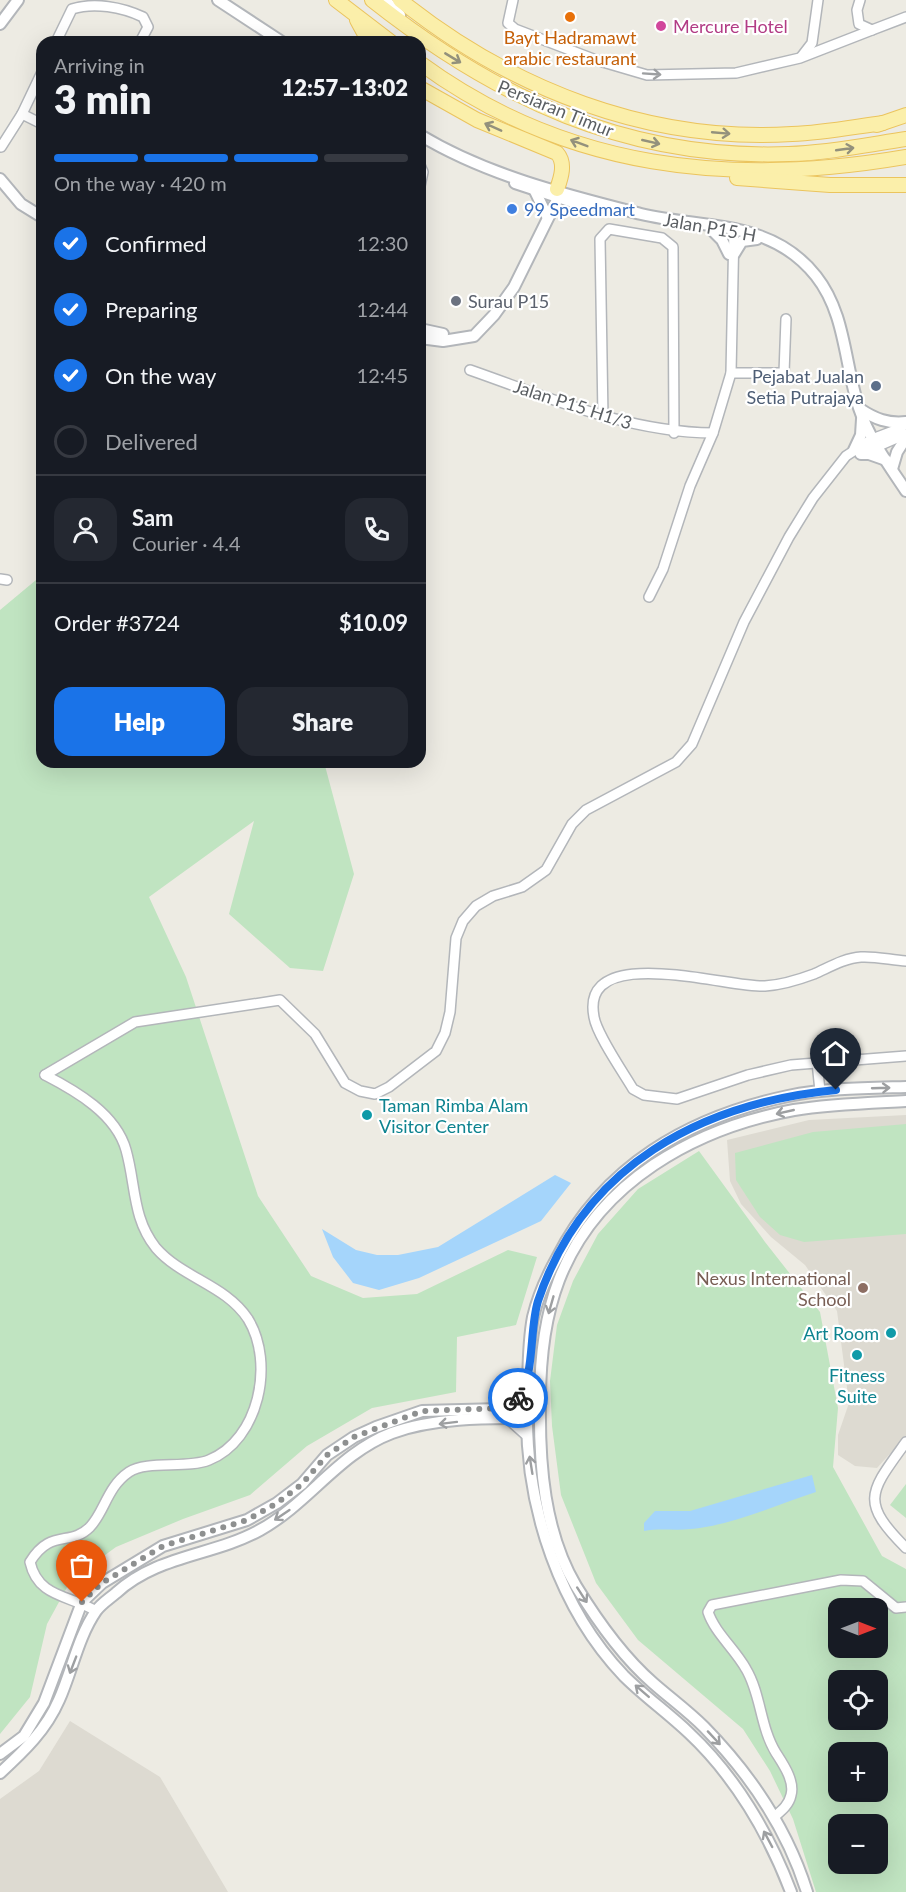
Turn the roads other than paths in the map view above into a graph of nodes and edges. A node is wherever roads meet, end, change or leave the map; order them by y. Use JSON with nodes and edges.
{"nodes":[{"id":1,"x":12,"y":0,"type":"edge"},
{"id":2,"x":18,"y":0,"type":"edge"},
{"id":3,"x":218,"y":0,"type":"edge"},
{"id":4,"x":336,"y":0,"type":"edge"},
{"id":5,"x":372,"y":0,"type":"edge"},
{"id":6,"x":386,"y":0,"type":"edge"},
{"id":7,"x":400,"y":0,"type":"edge"},
{"id":8,"x":513,"y":0,"type":"edge"},
{"id":9,"x":860,"y":0,"type":"edge"},
{"id":10,"x":816,"y":3,"type":"edge"},
{"id":11,"x":0,"y":14,"type":"edge"},
{"id":12,"x":354,"y":15,"type":"junction"},
{"id":13,"x":906,"y":17,"type":"edge"},
{"id":14,"x":0,"y":24,"type":"edge"},
{"id":15,"x":872,"y":30,"type":"junction"},
{"id":16,"x":59,"y":36,"type":"edge"},
{"id":17,"x":143,"y":36,"type":"edge"},
{"id":18,"x":273,"y":36,"type":"edge"},
{"id":19,"x":366,"y":36,"type":"edge"},
{"id":20,"x":383,"y":36,"type":"edge"},
{"id":21,"x":417,"y":36,"type":"edge"},
{"id":22,"x":418,"y":36,"type":"edge"},
{"id":23,"x":426,"y":42,"type":"edge"},
{"id":24,"x":812,"y":43,"type":"junction"},
{"id":25,"x":827,"y":49,"type":"junction"},
{"id":26,"x":800,"y":58,"type":"junction"},
{"id":27,"x":426,"y":67,"type":"edge"},
{"id":28,"x":36,"y":85,"type":"edge"},
{"id":29,"x":426,"y":91,"type":"edge"},
{"id":30,"x":22,"y":114,"type":"junction"},
{"id":31,"x":906,"y":115,"type":"edge"},
{"id":32,"x":36,"y":121,"type":"edge"},
{"id":33,"x":883,"y":123,"type":"junction"},
{"id":34,"x":426,"y":138,"type":"edge"},
{"id":35,"x":906,"y":139,"type":"edge"},
{"id":36,"x":1,"y":147,"type":"edge"},
{"id":37,"x":711,"y":151,"type":"junction"},
{"id":38,"x":906,"y":157,"type":"edge"},
{"id":39,"x":471,"y":162,"type":"junction"},
{"id":40,"x":679,"y":167,"type":"junction"},
{"id":41,"x":0,"y":179,"type":"edge"},
{"id":42,"x":906,"y":185,"type":"edge"},
{"id":43,"x":536,"y":191,"type":"junction"},
{"id":44,"x":558,"y":192,"type":"junction"},
{"id":45,"x":572,"y":202,"type":"junction"},
{"id":46,"x":29,"y":210,"type":"junction"},
{"id":47,"x":36,"y":214,"type":"edge"},
{"id":48,"x":547,"y":217,"type":"junction"},
{"id":49,"x":36,"y":218,"type":"edge"},
{"id":50,"x":731,"y":231,"type":"junction"},
{"id":51,"x":714,"y":232,"type":"junction"},
{"id":52,"x":757,"y":239,"type":"junction"},
{"id":53,"x":732,"y":254,"type":"junction"},
{"id":54,"x":805,"y":264,"type":"junction"},
{"id":55,"x":786,"y":319,"type":"dead end"},
{"id":56,"x":483,"y":325,"type":"junction"},
{"id":57,"x":426,"y":330,"type":"edge"},
{"id":58,"x":426,"y":339,"type":"edge"},
{"id":59,"x":470,"y":370,"type":"dead end"},
{"id":60,"x":731,"y":373,"type":"junction"},
{"id":61,"x":861,"y":412,"type":"junction"},
{"id":62,"x":603,"y":417,"type":"junction"},
{"id":63,"x":906,"y":422,"type":"edge"},
{"id":64,"x":674,"y":433,"type":"junction"},
{"id":65,"x":713,"y":433,"type":"junction"},
{"id":66,"x":906,"y":436,"type":"edge"},
{"id":67,"x":874,"y":442,"type":"junction"},
{"id":68,"x":857,"y":452,"type":"junction"},
{"id":69,"x":889,"y":465,"type":"junction"},
{"id":70,"x":906,"y":490,"type":"edge"},
{"id":71,"x":649,"y":597,"type":"dead end"},
{"id":72,"x":906,"y":961,"type":"edge"},
{"id":73,"x":906,"y":1056,"type":"edge"},
{"id":74,"x":817,"y":1062,"type":"junction"},
{"id":75,"x":906,"y":1087,"type":"edge"},
{"id":76,"x":820,"y":1091,"type":"junction"},
{"id":77,"x":906,"y":1101,"type":"edge"},
{"id":78,"x":685,"y":1131,"type":"junction"},
{"id":79,"x":689,"y":1143,"type":"junction"},
{"id":80,"x":528,"y":1383,"type":"junction"},
{"id":81,"x":507,"y":1413,"type":"junction"},
{"id":82,"x":527,"y":1413,"type":"junction"},
{"id":83,"x":540,"y":1413,"type":"junction"},
{"id":84,"x":527,"y":1436,"type":"junction"},
{"id":85,"x":906,"y":1442,"type":"edge"},
{"id":86,"x":906,"y":1548,"type":"edge"},
{"id":87,"x":565,"y":1577,"type":"junction"},
{"id":88,"x":82,"y":1602,"type":"junction"},
{"id":89,"x":906,"y":1607,"type":"edge"},
{"id":90,"x":96,"y":1611,"type":"junction"},
{"id":91,"x":0,"y":1754,"type":"edge"},
{"id":92,"x":0,"y":1773,"type":"edge"},
{"id":93,"x":774,"y":1817,"type":"junction"},
{"id":94,"x":795,"y":1856,"type":"junction"},
{"id":95,"x":781,"y":1865,"type":"junction"},
{"id":96,"x":791,"y":1892,"type":"edge"},
{"id":97,"x":807,"y":1892,"type":"edge"}],
"edges":[{"from":1,"to":11,"type":"street"},
{"from":2,"to":14,"type":"street"},
{"from":3,"to":18,"type":"street"},
{"from":4,"to":12,"type":"main road"},
{"from":5,"to":21,"type":"main road","name":"Persiaran Timur"},
{"from":6,"to":22,"type":"street"},
{"from":7,"to":33,"type":"main road","one_way":true},
{"from":8,"to":26,"type":"street","one_way":true},
{"from":9,"to":15,"type":"street"},
{"from":10,"to":24,"type":"street"},
{"from":12,"to":19,"type":"main road"},
{"from":12,"to":20,"type":"main road"},
{"from":13,"to":15,"type":"street"},
{"from":15,"to":25,"type":"street"},
{"from":16,"to":17,"type":"street"},
{"from":23,"to":37,"type":"main road","name":"Persiaran Timur","one_way":true},
{"from":24,"to":25,"type":"street"},
{"from":24,"to":26,"type":"street"},
{"from":25,"to":26,"type":"street"},
{"from":40,"to":27,"type":"main road","name":"Persiaran Timur","one_way":true},
{"from":28,"to":30,"type":"street"},
{"from":44,"to":29,"type":"main road","one_way":true},
{"from":30,"to":32,"type":"street"},
{"from":30,"to":36,"type":"street"},
{"from":31,"to":33,"type":"main road"},
{"from":33,"to":37,"type":"main road"},
{"from":34,"to":39,"type":"street","name":"Jalan P15 H"},
{"from":37,"to":35,"type":"main road","name":"Persiaran Timur","one_way":true},
{"from":38,"to":40,"type":"main road","name":"Persiaran Timur"},
{"from":39,"to":43,"type":"street","name":"Jalan P15 H"},
{"from":39,"to":44,"type":"street","name":"Jalan P15 H"},
{"from":40,"to":42,"type":"main road"},
{"from":41,"to":46,"type":"street"},
{"from":43,"to":44,"type":"street","name":"Jalan P15 H"},
{"from":43,"to":48,"type":"street"},
{"from":44,"to":45,"type":"street","name":"Jalan P15 H"},
{"from":44,"to":48,"type":"street"},
{"from":44,"to":50,"type":"street","name":"Jalan P15 H"},
{"from":45,"to":48,"type":"street"},
{"from":45,"to":51,"type":"street","name":"Jalan P15 H"},
{"from":46,"to":47,"type":"street"},
{"from":46,"to":49,"type":"street"},
{"from":48,"to":56,"type":"street"},
{"from":50,"to":51,"type":"street","name":"Jalan P15 H"},
{"from":50,"to":52,"type":"street","name":"Jalan P15 H"},
{"from":50,"to":53,"type":"street"},
{"from":50,"to":54,"type":"street","name":"Jalan P15 H"},
{"from":51,"to":53,"type":"street"},
{"from":52,"to":53,"type":"street"},
{"from":52,"to":54,"type":"street","name":"Jalan P15 H"},
{"from":53,"to":60,"type":"street"},
{"from":54,"to":61,"type":"street","name":"Jalan P15 H"},
{"from":55,"to":60,"type":"street"},
{"from":56,"to":57,"type":"street"},
{"from":56,"to":58,"type":"street"},
{"from":59,"to":62,"type":"street","name":"Jalan P15 H1/3"},
{"from":60,"to":65,"type":"street"},
{"from":61,"to":63,"type":"street"},
{"from":61,"to":67,"type":"street","name":"Jalan P15 H"},
{"from":61,"to":68,"type":"street"},
{"from":62,"to":64,"type":"street","name":"Jalan P15 H1/3"},
{"from":62,"to":64,"type":"street"},
{"from":63,"to":67,"type":"street"},
{"from":64,"to":65,"type":"street","name":"Jalan P15 H1/3"},
{"from":65,"to":71,"type":"street"},
{"from":66,"to":67,"type":"street"},
{"from":66,"to":69,"type":"street"},
{"from":67,"to":68,"type":"street"},
{"from":67,"to":69,"type":"street","name":"Jalan P15 H"},
{"from":68,"to":69,"type":"street"},
{"from":68,"to":88,"type":"street"},
{"from":69,"to":70,"type":"street","name":"Jalan P15 H"},
{"from":72,"to":74,"type":"street"},
{"from":73,"to":74,"type":"street"},
{"from":74,"to":76,"type":"street"},
{"from":76,"to":75,"type":"street","one_way":true},
{"from":76,"to":78,"type":"street"},
{"from":77,"to":79,"type":"street","one_way":true},
{"from":78,"to":79,"type":"street"},
{"from":78,"to":80,"type":"street"},
{"from":79,"to":83,"type":"street","one_way":true},
{"from":80,"to":81,"type":"street"},
{"from":80,"to":82,"type":"street"},
{"from":81,"to":82,"type":"street"},
{"from":81,"to":84,"type":"street"},
{"from":81,"to":88,"type":"street"},
{"from":81,"to":90,"type":"street","one_way":true},
{"from":82,"to":83,"type":"street"},
{"from":82,"to":84,"type":"street"},
{"from":83,"to":87,"type":"street"},
{"from":87,"to":84,"type":"street","one_way":true},
{"from":85,"to":86,"type":"street"},
{"from":87,"to":93,"type":"street","one_way":true},
{"from":95,"to":87,"type":"street","one_way":true},
{"from":88,"to":90,"type":"street"},
{"from":88,"to":91,"type":"street"},
{"from":89,"to":93,"type":"street"},
{"from":90,"to":92,"type":"street","one_way":true},
{"from":93,"to":94,"type":"street"},
{"from":94,"to":95,"type":"street"},
{"from":94,"to":97,"type":"street"},
{"from":95,"to":96,"type":"street"}]}
